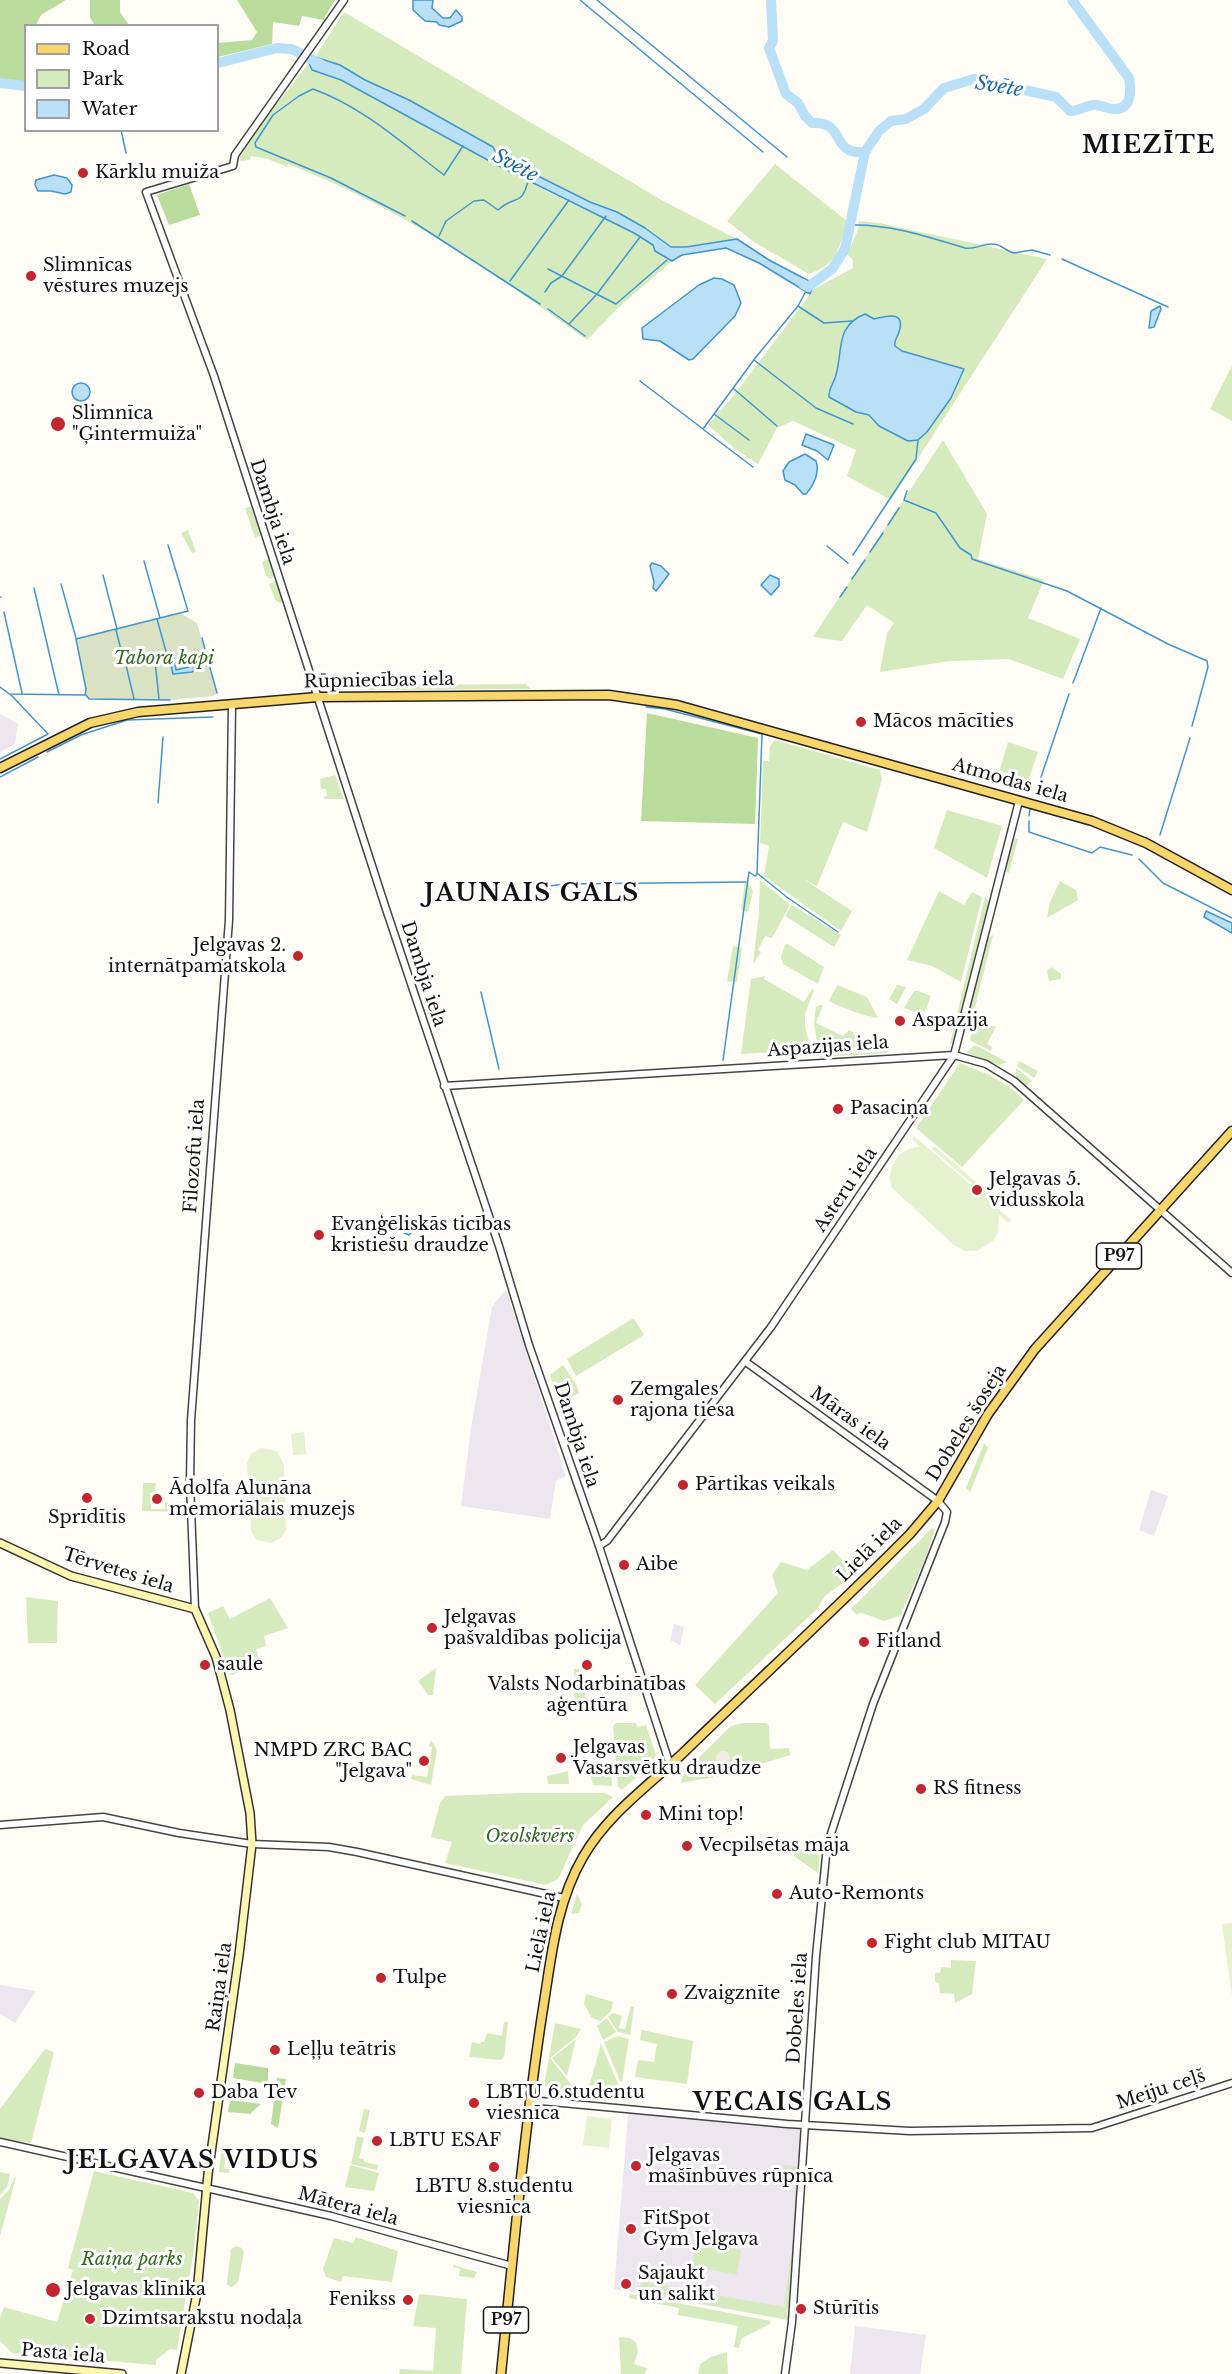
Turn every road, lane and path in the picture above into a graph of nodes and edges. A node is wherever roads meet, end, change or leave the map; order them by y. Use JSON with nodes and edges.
{"nodes":[{"id":1,"x":345,"y":0,"type":"edge"},
{"id":2,"x":318,"y":697,"type":"junction"},
{"id":3,"x":232,"y":705,"type":"junction"},
{"id":4,"x":768,"y":730,"type":"joint"},
{"id":5,"x":0,"y":768,"type":"edge"},
{"id":6,"x":1019,"y":801,"type":"junction"},
{"id":7,"x":1232,"y":890,"type":"edge"},
{"id":8,"x":954,"y":1054,"type":"junction"},
{"id":9,"x":444,"y":1086,"type":"junction"},
{"id":10,"x":1232,"y":1131,"type":"edge"},
{"id":11,"x":1161,"y":1210,"type":"junction"},
{"id":12,"x":1232,"y":1273,"type":"edge"},
{"id":13,"x":746,"y":1362,"type":"junction"},
{"id":14,"x":938,"y":1501,"type":"junction"},
{"id":15,"x":0,"y":1543,"type":"edge"},
{"id":16,"x":599,"y":1546,"type":"junction"},
{"id":17,"x":195,"y":1610,"type":"junction"},
{"id":18,"x":855,"y":1757,"type":"joint"},
{"id":19,"x":670,"y":1765,"type":"junction"},
{"id":20,"x":0,"y":1826,"type":"edge"},
{"id":21,"x":252,"y":1844,"type":"junction"},
{"id":22,"x":564,"y":1898,"type":"junction"},
{"id":23,"x":1232,"y":2083,"type":"edge"},
{"id":24,"x":530,"y":2100,"type":"junction"},
{"id":25,"x":805,"y":2125,"type":"junction"},
{"id":26,"x":0,"y":2142,"type":"edge"},
{"id":27,"x":207,"y":2187,"type":"junction"},
{"id":28,"x":512,"y":2266,"type":"junction"},
{"id":29,"x":0,"y":2363,"type":"edge"},
{"id":30,"x":122,"y":2374,"type":"edge"},
{"id":31,"x":181,"y":2374,"type":"edge"},
{"id":32,"x":501,"y":2374,"type":"edge"},
{"id":33,"x":785,"y":2374,"type":"edge"}],
"edges":[{"from":1,"to":2,"type":"street","name":"Dambja iela"},
{"from":2,"to":3,"type":"main road","name":"Rūpniecības iela"},
{"from":2,"to":4,"type":"main road","name":"Rūpniecības iela"},
{"from":2,"to":9,"type":"street","name":"Dambja iela"},
{"from":3,"to":5,"type":"main road","name":"Rūpniecības iela"},
{"from":3,"to":17,"type":"street","name":"Filozofu iela"},
{"from":4,"to":6,"type":"main road","name":"Atmodas iela"},
{"from":6,"to":7,"type":"main road","name":"Atmodas iela"},
{"from":6,"to":8,"type":"street","name":"Asteru iela"},
{"from":8,"to":9,"type":"street","name":"Aspazijas iela"},
{"from":8,"to":11,"type":"street","name":"Aspazijas iela"},
{"from":8,"to":13,"type":"street","name":"Asteru iela"},
{"from":9,"to":16,"type":"street","name":"Dambja iela"},
{"from":10,"to":11,"type":"main road","name":"Dobeles šoseja","number":"P97"},
{"from":11,"to":12,"type":"street","name":"Aspazijas iela"},
{"from":11,"to":14,"type":"main road","name":"Dobeles šoseja","number":"P97"},
{"from":13,"to":14,"type":"street","name":"Māras iela"},
{"from":13,"to":16,"type":"street","name":"Asteru iela"},
{"from":14,"to":18,"type":"street","name":"Dobeles šoseja"},
{"from":14,"to":19,"type":"main road","name":"Lielā iela","number":"P97"},
{"from":15,"to":17,"type":"main road","name":"Tērvetes iela"},
{"from":16,"to":19,"type":"street","name":"Dambja iela"},
{"from":17,"to":21,"type":"main road","name":"Raiņa iela"},
{"from":18,"to":25,"type":"street","name":"Dobeles iela"},
{"from":19,"to":22,"type":"main road","name":"Lielā iela","number":"P97"},
{"from":20,"to":21,"type":"street"},
{"from":21,"to":22,"type":"street"},
{"from":21,"to":27,"type":"main road","name":"Raiņa iela"},
{"from":22,"to":24,"type":"main road","name":"Lielā iela","number":"P97"},
{"from":23,"to":25,"type":"street","name":"Meiju ceļš"},
{"from":24,"to":25,"type":"street","name":"Meiju ceļš"},
{"from":24,"to":28,"type":"main road","name":"Lielā iela","number":"P97"},
{"from":25,"to":33,"type":"street","name":"Dobeles iela"},
{"from":26,"to":27,"type":"street","name":"Mātera iela"},
{"from":27,"to":28,"type":"street","name":"Mātera iela"},
{"from":27,"to":31,"type":"main road","name":"Raiņa iela"},
{"from":28,"to":32,"type":"main road","name":"Lielā iela","number":"P97"},
{"from":29,"to":30,"type":"main road","name":"Pasta iela"}]}
